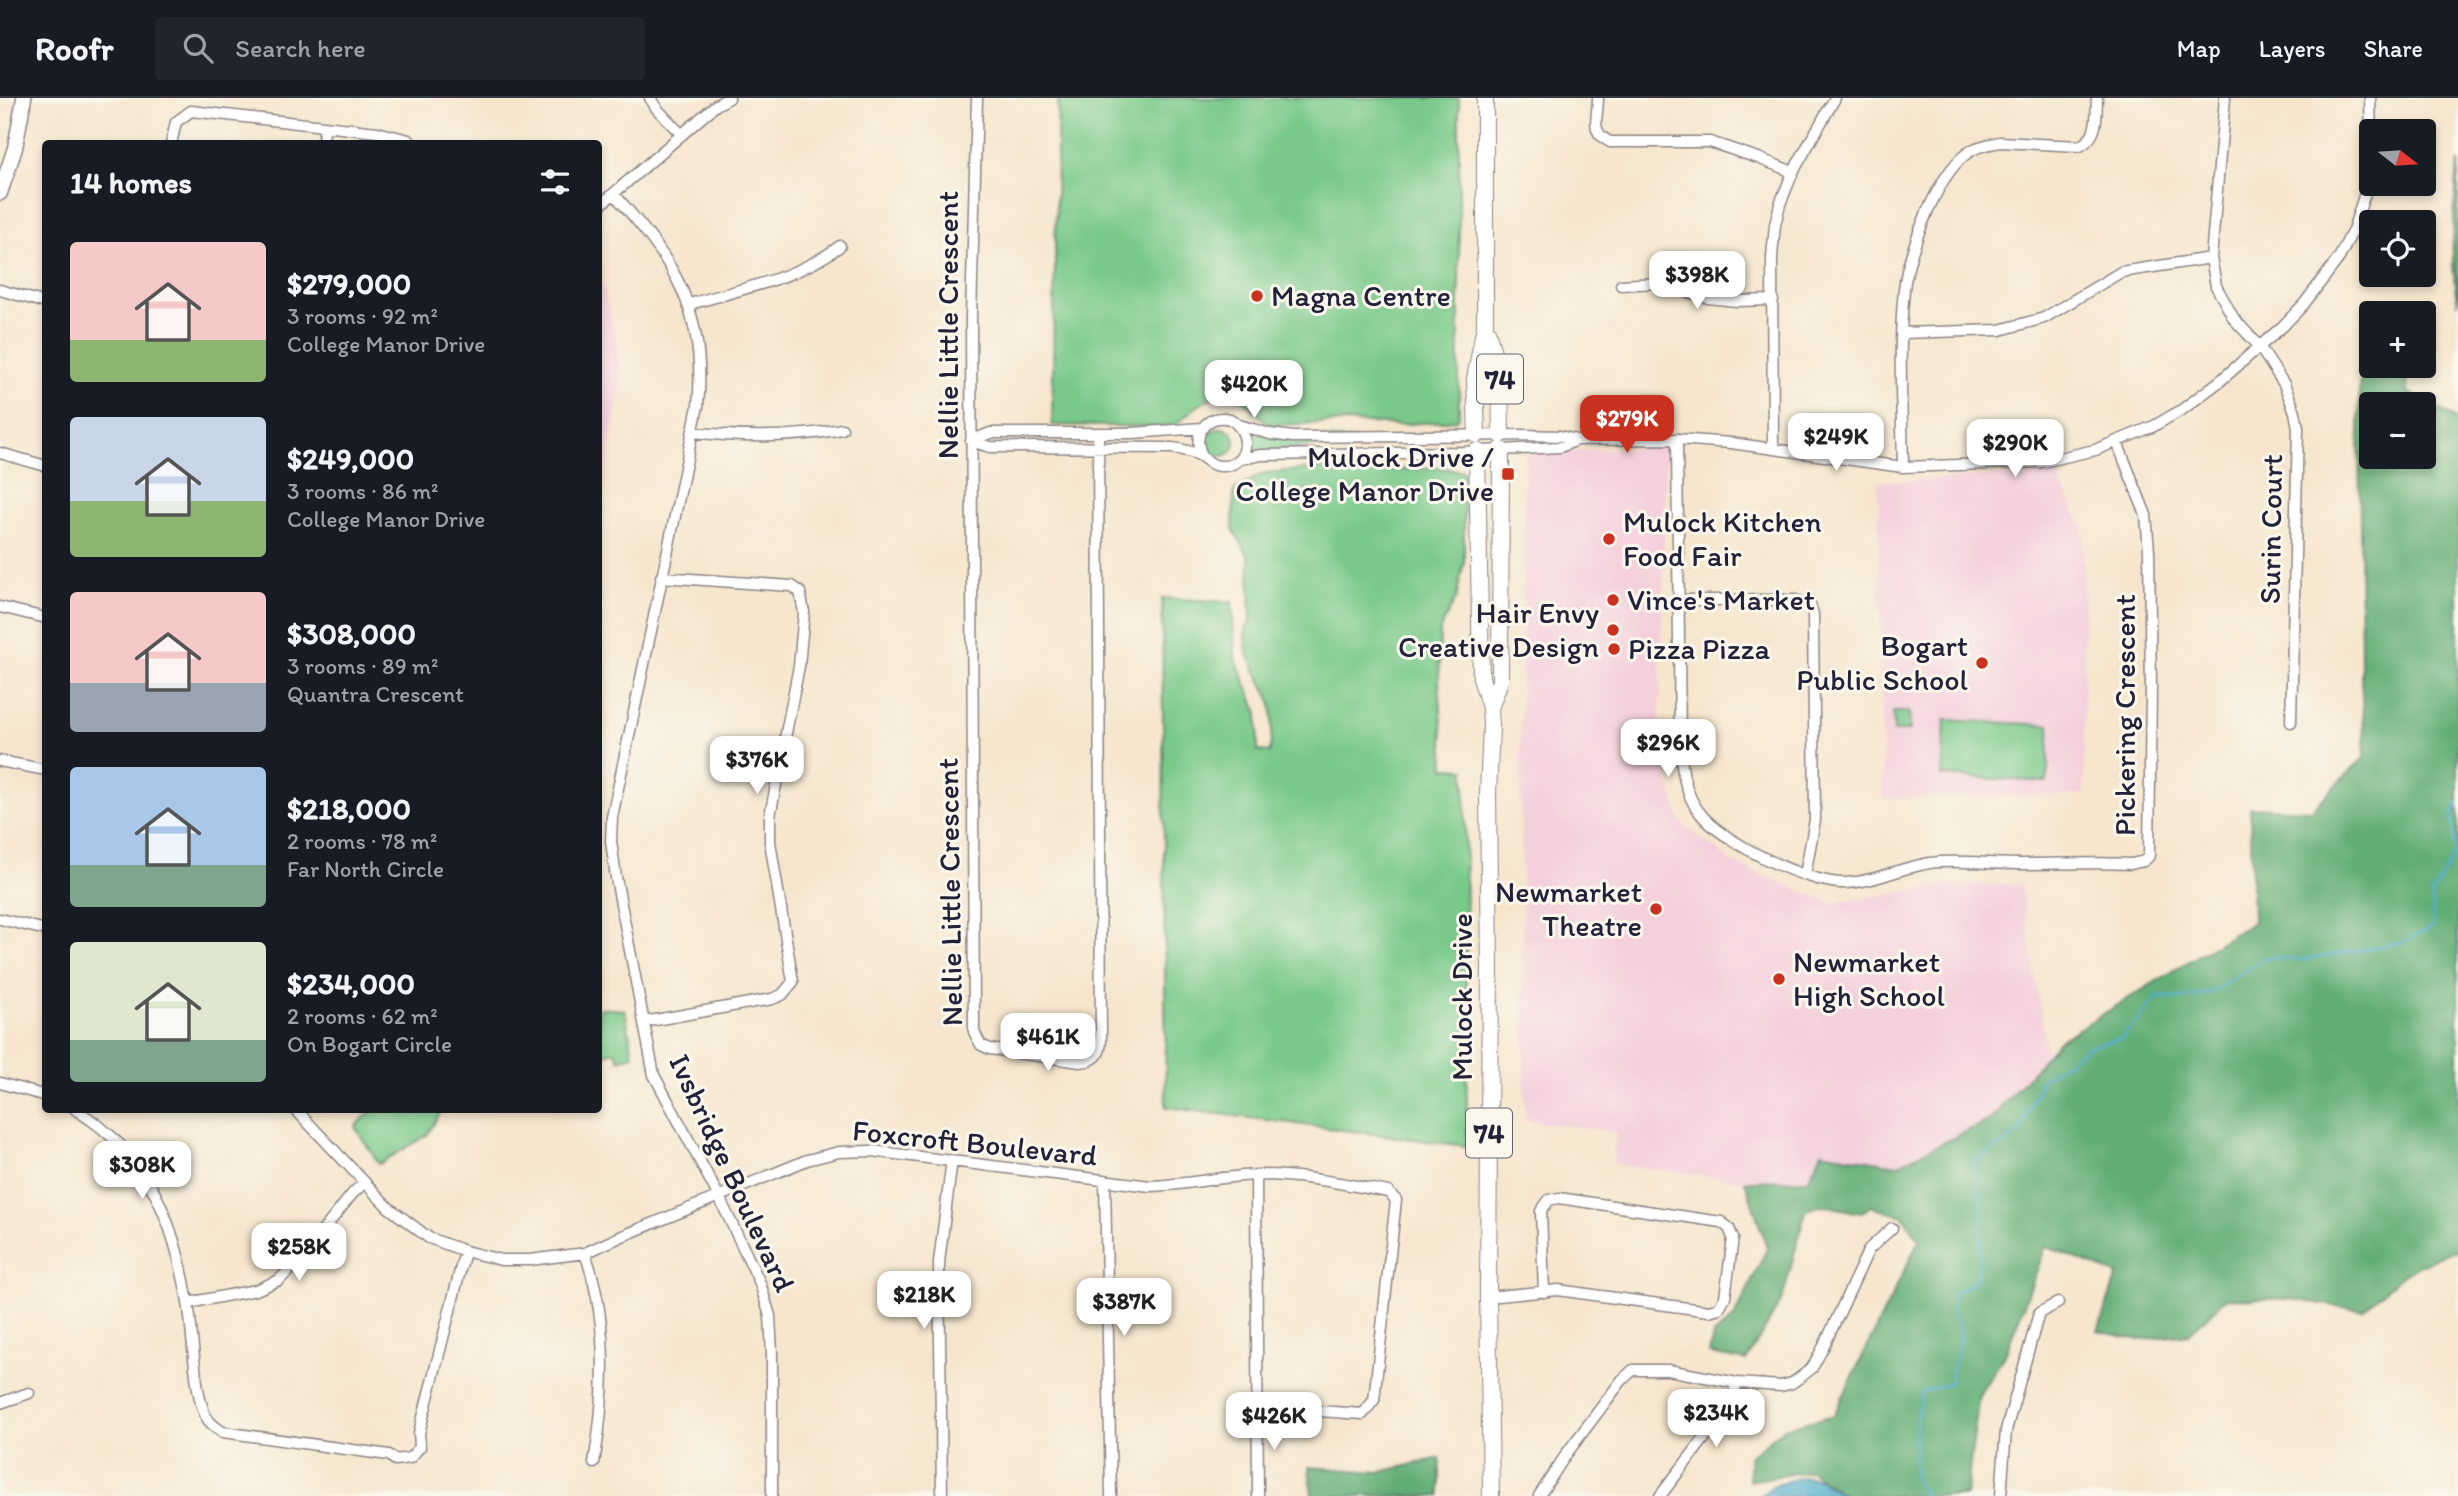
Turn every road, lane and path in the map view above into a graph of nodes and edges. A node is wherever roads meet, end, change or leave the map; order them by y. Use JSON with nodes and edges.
{"nodes":[{"id":1,"x":24,"y":98,"type":"edge"},
{"id":2,"x":650,"y":98,"type":"edge"},
{"id":3,"x":729,"y":98,"type":"edge"},
{"id":4,"x":968,"y":98,"type":"edge"},
{"id":5,"x":976,"y":98,"type":"edge"},
{"id":6,"x":1485,"y":98,"type":"edge"},
{"id":7,"x":1598,"y":98,"type":"edge"},
{"id":8,"x":1835,"y":98,"type":"edge"},
{"id":9,"x":2097,"y":98,"type":"edge"},
{"id":10,"x":2225,"y":98,"type":"edge"},
{"id":11,"x":2370,"y":98,"type":"edge"},
{"id":12,"x":974,"y":119,"type":"junction"},
{"id":13,"x":2371,"y":119,"type":"edge"},
{"id":14,"x":325,"y":127,"type":"junction"},
{"id":15,"x":681,"y":134,"type":"junction"},
{"id":16,"x":409,"y":139,"type":"dead end"},
{"id":17,"x":172,"y":140,"type":"edge"},
{"id":18,"x":323,"y":140,"type":"edge"},
{"id":19,"x":1793,"y":172,"type":"junction"},
{"id":20,"x":0,"y":193,"type":"edge"},
{"id":21,"x":614,"y":194,"type":"junction"},
{"id":22,"x":2364,"y":196,"type":"edge"},
{"id":23,"x":602,"y":204,"type":"edge"},
{"id":24,"x":840,"y":246,"type":"dead end"},
{"id":25,"x":2211,"y":258,"type":"junction"},
{"id":26,"x":1620,"y":285,"type":"dead end"},
{"id":27,"x":0,"y":290,"type":"edge"},
{"id":28,"x":1773,"y":300,"type":"junction"},
{"id":29,"x":42,"y":302,"type":"edge"},
{"id":30,"x":690,"y":304,"type":"junction"},
{"id":31,"x":1485,"y":325,"type":"junction"},
{"id":32,"x":1902,"y":333,"type":"junction"},
{"id":33,"x":2259,"y":346,"type":"junction"},
{"id":34,"x":1239,"y":425,"type":"junction"},
{"id":35,"x":1202,"y":428,"type":"junction"},
{"id":36,"x":842,"y":429,"type":"dead end"},
{"id":37,"x":693,"y":432,"type":"junction"},
{"id":38,"x":1098,"y":433,"type":"junction"},
{"id":39,"x":1677,"y":439,"type":"junction"},
{"id":40,"x":971,"y":441,"type":"junction"},
{"id":41,"x":2117,"y":442,"type":"junction"},
{"id":42,"x":1477,"y":443,"type":"junction"},
{"id":43,"x":1501,"y":443,"type":"junction"},
{"id":44,"x":1773,"y":447,"type":"junction"},
{"id":45,"x":1098,"y":448,"type":"junction"},
{"id":46,"x":0,"y":453,"type":"edge"},
{"id":47,"x":1202,"y":456,"type":"junction"},
{"id":48,"x":1239,"y":458,"type":"junction"},
{"id":49,"x":42,"y":465,"type":"edge"},
{"id":50,"x":1903,"y":467,"type":"junction"},
{"id":51,"x":660,"y":577,"type":"junction"},
{"id":52,"x":1677,"y":600,"type":"junction"},
{"id":53,"x":0,"y":607,"type":"edge"},
{"id":54,"x":42,"y":617,"type":"edge"},
{"id":55,"x":1490,"y":708,"type":"junction"},
{"id":56,"x":2291,"y":722,"type":"dead end"},
{"id":57,"x":0,"y":761,"type":"edge"},
{"id":58,"x":42,"y":769,"type":"edge"},
{"id":59,"x":1805,"y":875,"type":"junction"},
{"id":60,"x":0,"y":919,"type":"edge"},
{"id":61,"x":42,"y":929,"type":"edge"},
{"id":62,"x":644,"y":1022,"type":"junction"},
{"id":63,"x":0,"y":1083,"type":"edge"},
{"id":64,"x":42,"y":1095,"type":"edge"},
{"id":65,"x":81,"y":1113,"type":"edge"},
{"id":66,"x":299,"y":1113,"type":"edge"},
{"id":67,"x":952,"y":1160,"type":"junction"},
{"id":68,"x":1256,"y":1175,"type":"junction"},
{"id":69,"x":1105,"y":1180,"type":"junction"},
{"id":70,"x":364,"y":1183,"type":"junction"},
{"id":71,"x":719,"y":1197,"type":"junction"},
{"id":72,"x":1892,"y":1228,"type":"dead end"},
{"id":73,"x":465,"y":1251,"type":"junction"},
{"id":74,"x":585,"y":1253,"type":"junction"},
{"id":75,"x":1544,"y":1292,"type":"junction"},
{"id":76,"x":1488,"y":1297,"type":"junction"},
{"id":77,"x":188,"y":1303,"type":"junction"},
{"id":78,"x":2057,"y":1303,"type":"dead end"},
{"id":79,"x":1737,"y":1384,"type":"junction"},
{"id":80,"x":29,"y":1393,"type":"dead end"},
{"id":81,"x":0,"y":1403,"type":"edge"},
{"id":82,"x":1258,"y":1407,"type":"junction"},
{"id":83,"x":594,"y":1463,"type":"dead end"},
{"id":84,"x":772,"y":1496,"type":"edge"},
{"id":85,"x":942,"y":1496,"type":"edge"},
{"id":86,"x":1111,"y":1496,"type":"edge"},
{"id":87,"x":1258,"y":1496,"type":"edge"},
{"id":88,"x":1491,"y":1496,"type":"edge"},
{"id":89,"x":1539,"y":1496,"type":"edge"},
{"id":90,"x":1660,"y":1496,"type":"edge"},
{"id":91,"x":2001,"y":1496,"type":"edge"}],
"edges":[{"from":1,"to":20,"type":"street"},
{"from":2,"to":15,"type":"street"},
{"from":3,"to":15,"type":"street"},
{"from":4,"to":12,"type":"street","name":"Nellie Little Crescent"},
{"from":5,"to":12,"type":"street","name":"Nellie Little Crescent"},
{"from":6,"to":31,"type":"main road","name":"Mulock Drive","number":"74"},
{"from":7,"to":19,"type":"street"},
{"from":8,"to":19,"type":"street"},
{"from":9,"to":32,"type":"street"},
{"from":10,"to":25,"type":"street","name":"Surin Court"},
{"from":11,"to":13,"type":"street"},
{"from":12,"to":40,"type":"street","name":"Nellie Little Crescent"},
{"from":14,"to":16,"type":"street"},
{"from":14,"to":17,"type":"street"},
{"from":14,"to":18,"type":"street"},
{"from":15,"to":21,"type":"street"},
{"from":19,"to":28,"type":"street"},
{"from":21,"to":23,"type":"street"},
{"from":21,"to":30,"type":"street","name":"Ivsbridge Boulevard"},
{"from":22,"to":33,"type":"street"},
{"from":24,"to":30,"type":"street"},
{"from":25,"to":32,"type":"street"},
{"from":25,"to":33,"type":"street","name":"Surin Court"},
{"from":26,"to":28,"type":"street"},
{"from":27,"to":29,"type":"street"},
{"from":28,"to":44,"type":"street"},
{"from":30,"to":37,"type":"street","name":"Ivsbridge Boulevard"},
{"from":31,"to":42,"type":"main road","name":"Mulock Drive","number":"74"},
{"from":31,"to":43,"type":"main road","name":"Mulock Drive","number":"74"},
{"from":32,"to":50,"type":"street"},
{"from":33,"to":41,"type":"street"},
{"from":33,"to":56,"type":"street","name":"Surin Court"},
{"from":34,"to":35,"type":"street"},
{"from":34,"to":42,"type":"street"},
{"from":34,"to":48,"type":"street"},
{"from":35,"to":38,"type":"street"},
{"from":35,"to":47,"type":"street"},
{"from":36,"to":37,"type":"street"},
{"from":37,"to":51,"type":"street","name":"Ivsbridge Boulevard"},
{"from":38,"to":40,"type":"street"},
{"from":38,"to":45,"type":"street","name":"Nellie Little Crescent"},
{"from":39,"to":43,"type":"street"},
{"from":39,"to":44,"type":"street"},
{"from":39,"to":52,"type":"street","name":"Pickering Crescent"},
{"from":40,"to":45,"type":"street"},
{"from":40,"to":45,"type":"street","name":"Nellie Little Crescent"},
{"from":41,"to":50,"type":"street"},
{"from":41,"to":59,"type":"street","name":"Pickering Crescent"},
{"from":42,"to":43,"type":"street"},
{"from":42,"to":43,"type":"street"},
{"from":42,"to":48,"type":"street"},
{"from":42,"to":55,"type":"main road","name":"Mulock Drive","number":"74"},
{"from":43,"to":55,"type":"main road","name":"Mulock Drive","number":"74"},
{"from":44,"to":50,"type":"street"},
{"from":45,"to":47,"type":"street"},
{"from":46,"to":49,"type":"street"},
{"from":47,"to":48,"type":"street"},
{"from":51,"to":62,"type":"street","name":"Ivsbridge Boulevard"},
{"from":51,"to":62,"type":"street"},
{"from":52,"to":59,"type":"street","name":"Pickering Crescent"},
{"from":52,"to":59,"type":"street"},
{"from":53,"to":54,"type":"street"},
{"from":55,"to":76,"type":"main road","name":"Mulock Drive","number":"74"},
{"from":57,"to":58,"type":"street"},
{"from":60,"to":61,"type":"street"},
{"from":62,"to":71,"type":"street","name":"Ivsbridge Boulevard"},
{"from":63,"to":64,"type":"street"},
{"from":65,"to":77,"type":"street"},
{"from":66,"to":70,"type":"street","name":"Foxcroft Boulevard"},
{"from":67,"to":69,"type":"street","name":"Foxcroft Boulevard"},
{"from":67,"to":71,"type":"street","name":"Foxcroft Boulevard"},
{"from":67,"to":85,"type":"street"},
{"from":68,"to":69,"type":"street","name":"Foxcroft Boulevard"},
{"from":68,"to":82,"type":"street"},
{"from":68,"to":82,"type":"street","name":"Foxcroft Boulevard"},
{"from":69,"to":86,"type":"street"},
{"from":70,"to":73,"type":"street","name":"Foxcroft Boulevard"},
{"from":70,"to":77,"type":"street"},
{"from":71,"to":74,"type":"street","name":"Foxcroft Boulevard"},
{"from":71,"to":84,"type":"street","name":"Ivsbridge Boulevard"},
{"from":72,"to":79,"type":"street"},
{"from":73,"to":74,"type":"street","name":"Foxcroft Boulevard"},
{"from":73,"to":77,"type":"street"},
{"from":74,"to":83,"type":"street"},
{"from":75,"to":75,"type":"street"},
{"from":75,"to":76,"type":"street"},
{"from":76,"to":88,"type":"main road","name":"Mulock Drive","number":"74"},
{"from":78,"to":91,"type":"street"},
{"from":79,"to":89,"type":"street"},
{"from":79,"to":90,"type":"street"},
{"from":80,"to":81,"type":"street"},
{"from":82,"to":87,"type":"street"}]}
